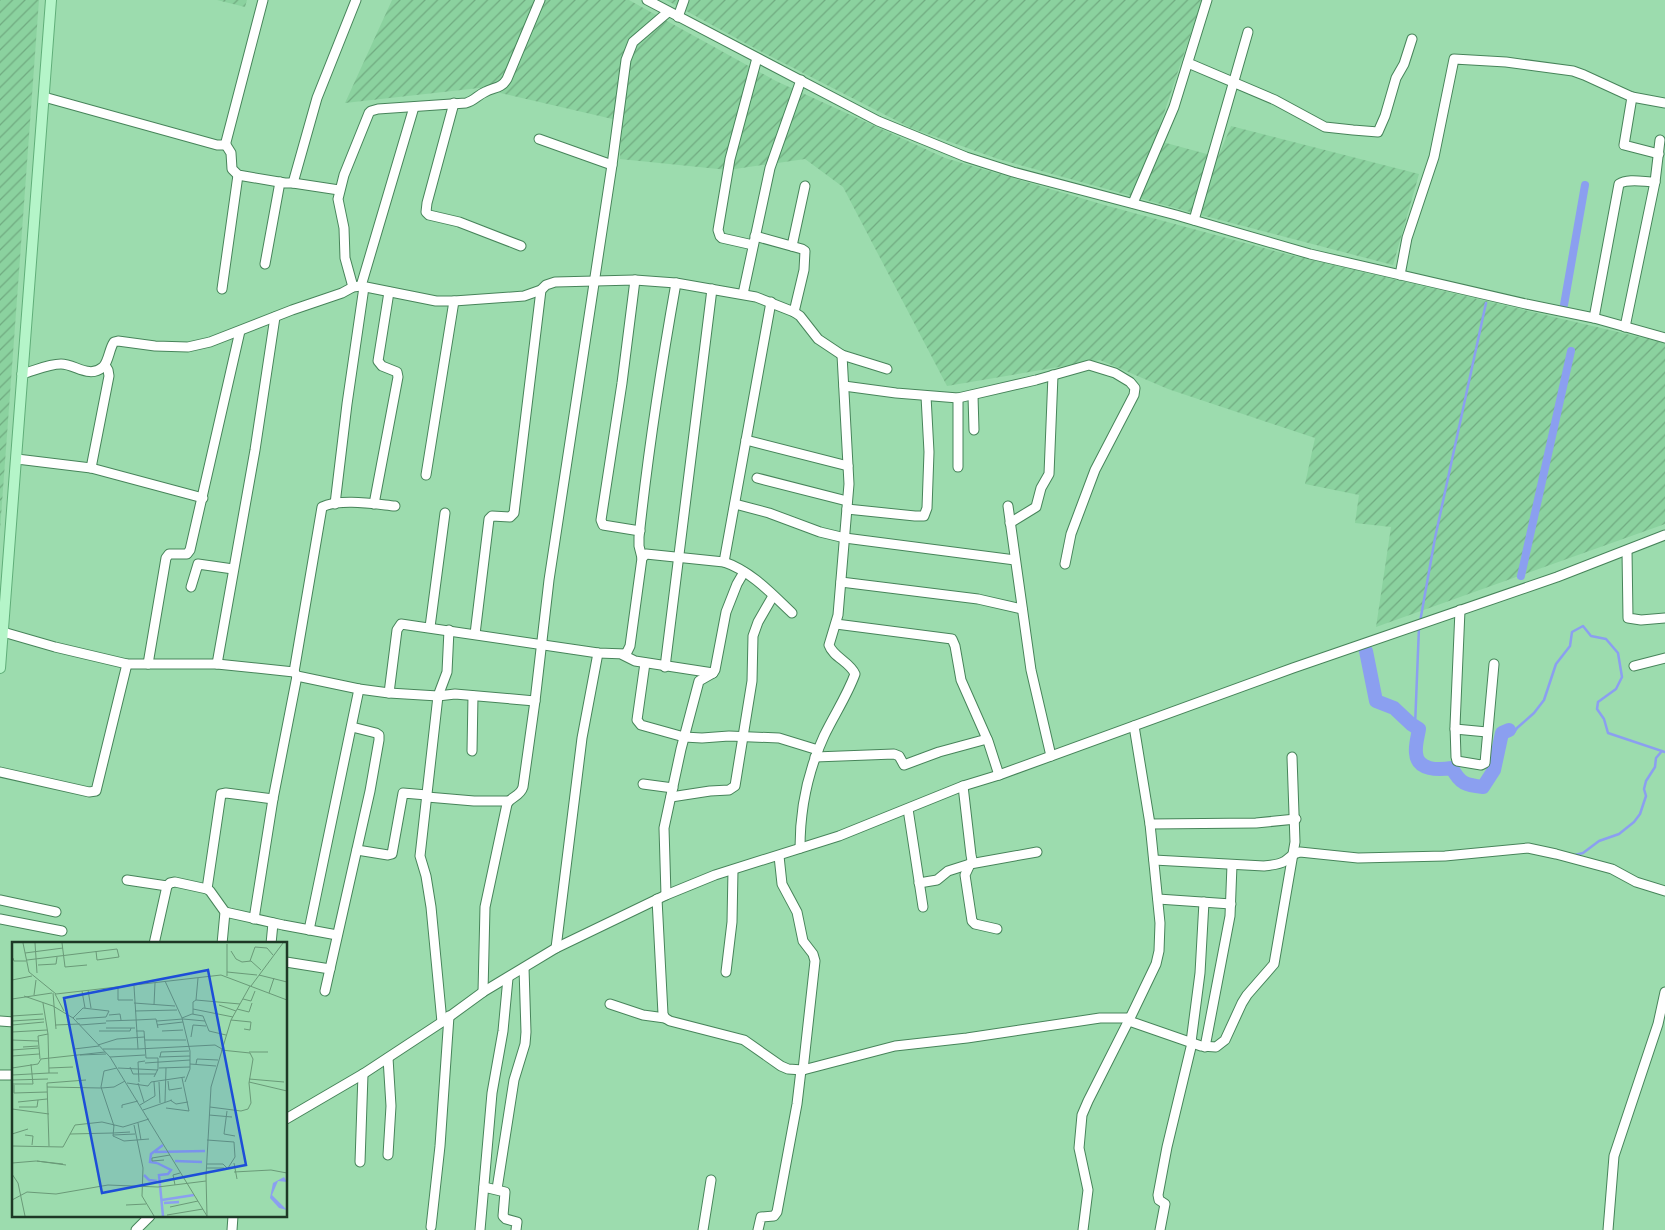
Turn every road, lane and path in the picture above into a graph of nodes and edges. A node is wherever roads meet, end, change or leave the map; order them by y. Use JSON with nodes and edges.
{"nodes":[{"id":1,"x":52,"y":0,"type":"edge"},
{"id":2,"x":264,"y":0,"type":"edge"},
{"id":3,"x":356,"y":0,"type":"edge"},
{"id":4,"x":540,"y":0,"type":"edge"},
{"id":5,"x":647,"y":0,"type":"edge"},
{"id":6,"x":684,"y":0,"type":"edge"},
{"id":7,"x":1207,"y":0,"type":"edge"},
{"id":8,"x":668,"y":12,"type":"junction"},
{"id":9,"x":678,"y":17,"type":"junction"},
{"id":10,"x":1248,"y":32,"type":"dead end"},
{"id":11,"x":1412,"y":39,"type":"dead end"},
{"id":12,"x":757,"y":58,"type":"junction"},
{"id":13,"x":1188,"y":63,"type":"junction"},
{"id":14,"x":801,"y":80,"type":"junction"},
{"id":15,"x":1233,"y":84,"type":"junction"},
{"id":16,"x":44,"y":97,"type":"junction"},
{"id":17,"x":1632,"y":97,"type":"junction"},
{"id":18,"x":454,"y":103,"type":"junction"},
{"id":19,"x":1665,"y":103,"type":"edge"},
{"id":20,"x":414,"y":107,"type":"junction"},
{"id":21,"x":539,"y":140,"type":"dead end"},
{"id":22,"x":1660,"y":140,"type":"dead end"},
{"id":23,"x":226,"y":145,"type":"junction"},
{"id":24,"x":1659,"y":154,"type":"junction"},
{"id":25,"x":612,"y":165,"type":"junction"},
{"id":26,"x":238,"y":175,"type":"junction"},
{"id":27,"x":280,"y":182,"type":"junction"},
{"id":28,"x":1655,"y":182,"type":"junction"},
{"id":29,"x":293,"y":183,"type":"junction"},
{"id":30,"x":805,"y":186,"type":"dead end"},
{"id":31,"x":339,"y":190,"type":"junction"},
{"id":32,"x":1133,"y":204,"type":"junction"},
{"id":33,"x":1194,"y":220,"type":"junction"},
{"id":34,"x":754,"y":241,"type":"junction"},
{"id":35,"x":521,"y":246,"type":"dead end"},
{"id":36,"x":792,"y":246,"type":"junction"},
{"id":37,"x":265,"y":264,"type":"dead end"},
{"id":38,"x":1400,"y":275,"type":"junction"},
{"id":39,"x":594,"y":280,"type":"junction"},
{"id":40,"x":635,"y":280,"type":"junction"},
{"id":41,"x":676,"y":284,"type":"junction"},
{"id":42,"x":359,"y":286,"type":"junction"},
{"id":43,"x":222,"y":289,"type":"dead end"},
{"id":44,"x":712,"y":289,"type":"junction"},
{"id":45,"x":541,"y":290,"type":"junction"},
{"id":46,"x":389,"y":292,"type":"junction"},
{"id":47,"x":743,"y":294,"type":"junction"},
{"id":48,"x":454,"y":301,"type":"junction"},
{"id":49,"x":771,"y":302,"type":"junction"},
{"id":50,"x":794,"y":312,"type":"junction"},
{"id":51,"x":276,"y":317,"type":"junction"},
{"id":52,"x":1594,"y":318,"type":"junction"},
{"id":53,"x":1625,"y":327,"type":"junction"},
{"id":54,"x":240,"y":331,"type":"junction"},
{"id":55,"x":1665,"y":338,"type":"edge"},
{"id":56,"x":842,"y":355,"type":"junction"},
{"id":57,"x":104,"y":365,"type":"junction"},
{"id":58,"x":887,"y":369,"type":"dead end"},
{"id":59,"x":22,"y":374,"type":"junction"},
{"id":60,"x":1053,"y":375,"type":"junction"},
{"id":61,"x":844,"y":386,"type":"junction"},
{"id":62,"x":926,"y":396,"type":"junction"},
{"id":63,"x":973,"y":396,"type":"junction"},
{"id":64,"x":958,"y":398,"type":"junction"},
{"id":65,"x":974,"y":430,"type":"dead end"},
{"id":66,"x":746,"y":440,"type":"junction"},
{"id":67,"x":17,"y":459,"type":"junction"},
{"id":68,"x":848,"y":466,"type":"junction"},
{"id":69,"x":958,"y":467,"type":"dead end"},
{"id":70,"x":91,"y":468,"type":"junction"},
{"id":71,"x":426,"y":475,"type":"dead end"},
{"id":72,"x":757,"y":478,"type":"dead end"},
{"id":73,"x":203,"y":498,"type":"junction"},
{"id":74,"x":335,"y":504,"type":"junction"},
{"id":75,"x":374,"y":504,"type":"junction"},
{"id":76,"x":735,"y":504,"type":"junction"},
{"id":77,"x":847,"y":505,"type":"junction"},
{"id":78,"x":395,"y":506,"type":"dead end"},
{"id":79,"x":1008,"y":506,"type":"dead end"},
{"id":80,"x":445,"y":513,"type":"dead end"},
{"id":81,"x":1010,"y":523,"type":"junction"},
{"id":82,"x":640,"y":531,"type":"junction"},
{"id":83,"x":1665,"y":535,"type":"edge"},
{"id":84,"x":845,"y":538,"type":"junction"},
{"id":85,"x":1627,"y":551,"type":"junction"},
{"id":86,"x":678,"y":557,"type":"junction"},
{"id":87,"x":642,"y":558,"type":"junction"},
{"id":88,"x":1015,"y":560,"type":"junction"},
{"id":89,"x":724,"y":562,"type":"junction"},
{"id":90,"x":1065,"y":564,"type":"dead end"},
{"id":91,"x":233,"y":569,"type":"junction"},
{"id":92,"x":744,"y":572,"type":"junction"},
{"id":93,"x":841,"y":582,"type":"junction"},
{"id":94,"x":191,"y":586,"type":"dead end"},
{"id":95,"x":773,"y":596,"type":"junction"},
{"id":96,"x":1022,"y":609,"type":"junction"},
{"id":97,"x":1460,"y":610,"type":"junction"},
{"id":98,"x":792,"y":613,"type":"dead end"},
{"id":99,"x":1665,"y":618,"type":"edge"},
{"id":100,"x":836,"y":624,"type":"junction"},
{"id":101,"x":430,"y":627,"type":"junction"},
{"id":102,"x":449,"y":630,"type":"junction"},
{"id":103,"x":3,"y":632,"type":"junction"},
{"id":104,"x":475,"y":634,"type":"junction"},
{"id":105,"x":540,"y":644,"type":"junction"},
{"id":106,"x":598,"y":653,"type":"junction"},
{"id":107,"x":622,"y":655,"type":"junction"},
{"id":108,"x":1665,"y":658,"type":"edge"},
{"id":109,"x":645,"y":663,"type":"junction"},
{"id":110,"x":127,"y":664,"type":"junction"},
{"id":111,"x":148,"y":664,"type":"junction"},
{"id":112,"x":217,"y":664,"type":"junction"},
{"id":113,"x":1494,"y":664,"type":"dead end"},
{"id":114,"x":1634,"y":666,"type":"dead end"},
{"id":115,"x":665,"y":667,"type":"junction"},
{"id":116,"x":0,"y":668,"type":"edge"},
{"id":117,"x":713,"y":673,"type":"junction"},
{"id":118,"x":295,"y":674,"type":"junction"},
{"id":119,"x":359,"y":689,"type":"junction"},
{"id":120,"x":389,"y":693,"type":"junction"},
{"id":121,"x":438,"y":696,"type":"junction"},
{"id":122,"x":473,"y":696,"type":"junction"},
{"id":123,"x":535,"y":701,"type":"junction"},
{"id":124,"x":1134,"y":726,"type":"junction"},
{"id":125,"x":352,"y":727,"type":"junction"},
{"id":126,"x":1455,"y":729,"type":"junction"},
{"id":127,"x":1487,"y":732,"type":"junction"},
{"id":128,"x":742,"y":736,"type":"junction"},
{"id":129,"x":684,"y":737,"type":"junction"},
{"id":130,"x":987,"y":740,"type":"junction"},
{"id":131,"x":472,"y":751,"type":"dead end"},
{"id":132,"x":817,"y":754,"type":"junction"},
{"id":133,"x":1050,"y":756,"type":"junction"},
{"id":134,"x":1292,"y":757,"type":"dead end"},
{"id":135,"x":0,"y":772,"type":"edge"},
{"id":136,"x":999,"y":775,"type":"junction"},
{"id":137,"x":643,"y":784,"type":"dead end"},
{"id":138,"x":963,"y":786,"type":"junction"},
{"id":139,"x":672,"y":793,"type":"junction"},
{"id":140,"x":427,"y":796,"type":"junction"},
{"id":141,"x":273,"y":799,"type":"junction"},
{"id":142,"x":508,"y":800,"type":"junction"},
{"id":143,"x":908,"y":808,"type":"junction"},
{"id":144,"x":1296,"y":819,"type":"junction"},
{"id":145,"x":1150,"y":824,"type":"junction"},
{"id":146,"x":800,"y":848,"type":"junction"},
{"id":147,"x":357,"y":850,"type":"junction"},
{"id":148,"x":1037,"y":852,"type":"dead end"},
{"id":149,"x":1293,"y":854,"type":"junction"},
{"id":150,"x":778,"y":856,"type":"junction"},
{"id":151,"x":1154,"y":860,"type":"junction"},
{"id":152,"x":970,"y":864,"type":"junction"},
{"id":153,"x":1232,"y":864,"type":"junction"},
{"id":154,"x":734,"y":870,"type":"junction"},
{"id":155,"x":126,"y":880,"type":"dead end"},
{"id":156,"x":919,"y":883,"type":"junction"},
{"id":157,"x":167,"y":886,"type":"junction"},
{"id":158,"x":207,"y":889,"type":"junction"},
{"id":159,"x":1665,"y":891,"type":"edge"},
{"id":160,"x":661,"y":897,"type":"junction"},
{"id":161,"x":1158,"y":899,"type":"junction"},
{"id":162,"x":0,"y":900,"type":"edge"},
{"id":163,"x":1204,"y":902,"type":"junction"},
{"id":164,"x":1231,"y":904,"type":"junction"},
{"id":165,"x":923,"y":907,"type":"dead end"},
{"id":166,"x":56,"y":912,"type":"dead end"},
{"id":167,"x":226,"y":912,"type":"junction"},
{"id":168,"x":0,"y":919,"type":"edge"},
{"id":169,"x":254,"y":919,"type":"junction"},
{"id":170,"x":273,"y":923,"type":"junction"},
{"id":171,"x":997,"y":929,"type":"dead end"},
{"id":172,"x":309,"y":930,"type":"junction"},
{"id":173,"x":62,"y":931,"type":"dead end"},
{"id":174,"x":337,"y":935,"type":"junction"},
{"id":175,"x":154,"y":942,"type":"edge"},
{"id":176,"x":222,"y":942,"type":"edge"},
{"id":177,"x":271,"y":942,"type":"edge"},
{"id":178,"x":556,"y":948,"type":"junction"},
{"id":179,"x":288,"y":962,"type":"edge"},
{"id":180,"x":330,"y":968,"type":"junction"},
{"id":181,"x":524,"y":968,"type":"junction"},
{"id":182,"x":726,"y":972,"type":"dead end"},
{"id":183,"x":508,"y":978,"type":"junction"},
{"id":184,"x":325,"y":991,"type":"dead end"},
{"id":185,"x":482,"y":992,"type":"junction"},
{"id":186,"x":1665,"y":992,"type":"edge"},
{"id":187,"x":610,"y":1004,"type":"dead end"},
{"id":188,"x":665,"y":1018,"type":"junction"},
{"id":189,"x":445,"y":1019,"type":"junction"},
{"id":190,"x":1129,"y":1020,"type":"junction"},
{"id":191,"x":1192,"y":1042,"type":"junction"},
{"id":192,"x":1205,"y":1046,"type":"junction"},
{"id":193,"x":388,"y":1058,"type":"junction"},
{"id":194,"x":802,"y":1070,"type":"junction"},
{"id":195,"x":363,"y":1074,"type":"junction"},
{"id":196,"x":288,"y":1118,"type":"edge"},
{"id":197,"x":388,"y":1156,"type":"dead end"},
{"id":198,"x":360,"y":1162,"type":"dead end"},
{"id":199,"x":711,"y":1180,"type":"dead end"},
{"id":200,"x":484,"y":1187,"type":"junction"},
{"id":201,"x":496,"y":1189,"type":"junction"},
{"id":202,"x":148,"y":1218,"type":"edge"},
{"id":203,"x":431,"y":1228,"type":"dead end"},
{"id":204,"x":136,"y":1230,"type":"edge"},
{"id":205,"x":480,"y":1230,"type":"edge"},
{"id":206,"x":516,"y":1230,"type":"edge"},
{"id":207,"x":703,"y":1230,"type":"edge"},
{"id":208,"x":758,"y":1230,"type":"edge"},
{"id":209,"x":1083,"y":1230,"type":"edge"},
{"id":210,"x":1160,"y":1230,"type":"edge"},
{"id":211,"x":1608,"y":1230,"type":"edge"}],
"edges":[{"from":1,"to":16,"type":"main road"},
{"from":2,"to":23,"type":"street"},
{"from":3,"to":29,"type":"street"},
{"from":4,"to":18,"type":"street"},
{"from":5,"to":8,"type":"street"},
{"from":6,"to":9,"type":"street"},
{"from":7,"to":13,"type":"street"},
{"from":8,"to":9,"type":"street"},
{"from":8,"to":25,"type":"street"},
{"from":9,"to":12,"type":"street"},
{"from":10,"to":15,"type":"street"},
{"from":11,"to":15,"type":"street"},
{"from":12,"to":14,"type":"street"},
{"from":12,"to":34,"type":"street"},
{"from":13,"to":15,"type":"street"},
{"from":13,"to":32,"type":"street"},
{"from":14,"to":32,"type":"street"},
{"from":14,"to":34,"type":"street"},
{"from":15,"to":33,"type":"street"},
{"from":16,"to":23,"type":"street"},
{"from":16,"to":59,"type":"main road"},
{"from":17,"to":19,"type":"street"},
{"from":17,"to":24,"type":"street"},
{"from":17,"to":38,"type":"street"},
{"from":18,"to":20,"type":"street"},
{"from":18,"to":35,"type":"street"},
{"from":20,"to":31,"type":"street"},
{"from":20,"to":42,"type":"street"},
{"from":21,"to":25,"type":"street"},
{"from":22,"to":24,"type":"street"},
{"from":23,"to":26,"type":"street"},
{"from":24,"to":28,"type":"street"},
{"from":25,"to":39,"type":"street"},
{"from":26,"to":27,"type":"street"},
{"from":26,"to":43,"type":"street"},
{"from":27,"to":29,"type":"street"},
{"from":27,"to":37,"type":"street"},
{"from":28,"to":52,"type":"street"},
{"from":28,"to":53,"type":"street"},
{"from":29,"to":31,"type":"street"},
{"from":30,"to":36,"type":"street"},
{"from":31,"to":42,"type":"street"},
{"from":32,"to":33,"type":"street"},
{"from":33,"to":38,"type":"street"},
{"from":34,"to":36,"type":"street"},
{"from":34,"to":47,"type":"street"},
{"from":36,"to":50,"type":"street"},
{"from":38,"to":52,"type":"street"},
{"from":39,"to":40,"type":"street"},
{"from":39,"to":45,"type":"street"},
{"from":39,"to":105,"type":"street"},
{"from":40,"to":41,"type":"street"},
{"from":40,"to":82,"type":"street"},
{"from":41,"to":44,"type":"street"},
{"from":41,"to":82,"type":"street"},
{"from":42,"to":46,"type":"street"},
{"from":42,"to":51,"type":"street"},
{"from":42,"to":74,"type":"street"},
{"from":44,"to":47,"type":"street"},
{"from":44,"to":86,"type":"street"},
{"from":45,"to":48,"type":"street"},
{"from":45,"to":104,"type":"street"},
{"from":46,"to":48,"type":"street"},
{"from":46,"to":75,"type":"street"},
{"from":47,"to":49,"type":"street"},
{"from":48,"to":71,"type":"street"},
{"from":49,"to":50,"type":"street"},
{"from":49,"to":66,"type":"street"},
{"from":50,"to":56,"type":"street"},
{"from":51,"to":54,"type":"street"},
{"from":51,"to":91,"type":"street"},
{"from":52,"to":53,"type":"street"},
{"from":53,"to":55,"type":"street"},
{"from":54,"to":57,"type":"street"},
{"from":54,"to":73,"type":"street"},
{"from":56,"to":58,"type":"street"},
{"from":56,"to":61,"type":"street"},
{"from":57,"to":59,"type":"street"},
{"from":57,"to":70,"type":"street"},
{"from":59,"to":67,"type":"main road"},
{"from":60,"to":63,"type":"street"},
{"from":60,"to":81,"type":"street"},
{"from":60,"to":90,"type":"street"},
{"from":61,"to":62,"type":"street"},
{"from":61,"to":68,"type":"street"},
{"from":62,"to":64,"type":"street"},
{"from":62,"to":77,"type":"street"},
{"from":63,"to":64,"type":"street"},
{"from":63,"to":65,"type":"street"},
{"from":64,"to":69,"type":"street"},
{"from":66,"to":68,"type":"street"},
{"from":66,"to":76,"type":"street"},
{"from":67,"to":70,"type":"street"},
{"from":67,"to":103,"type":"main road"},
{"from":68,"to":77,"type":"street"},
{"from":70,"to":73,"type":"street"},
{"from":72,"to":77,"type":"street"},
{"from":73,"to":111,"type":"street"},
{"from":74,"to":75,"type":"street"},
{"from":74,"to":118,"type":"street"},
{"from":75,"to":78,"type":"street"},
{"from":76,"to":84,"type":"street"},
{"from":76,"to":89,"type":"street"},
{"from":77,"to":84,"type":"street"},
{"from":79,"to":81,"type":"street"},
{"from":80,"to":101,"type":"street"},
{"from":81,"to":88,"type":"street"},
{"from":82,"to":87,"type":"street"},
{"from":83,"to":85,"type":"street"},
{"from":84,"to":88,"type":"street"},
{"from":84,"to":93,"type":"street"},
{"from":85,"to":97,"type":"street"},
{"from":85,"to":99,"type":"street"},
{"from":86,"to":87,"type":"street"},
{"from":86,"to":89,"type":"street"},
{"from":86,"to":115,"type":"street"},
{"from":87,"to":107,"type":"street"},
{"from":88,"to":96,"type":"street"},
{"from":89,"to":92,"type":"street"},
{"from":91,"to":94,"type":"street"},
{"from":91,"to":112,"type":"street"},
{"from":92,"to":95,"type":"street"},
{"from":92,"to":117,"type":"street"},
{"from":93,"to":96,"type":"street"},
{"from":93,"to":100,"type":"street"},
{"from":95,"to":98,"type":"street"},
{"from":95,"to":128,"type":"street"},
{"from":96,"to":133,"type":"street"},
{"from":97,"to":124,"type":"street"},
{"from":97,"to":126,"type":"street"},
{"from":100,"to":130,"type":"street"},
{"from":100,"to":132,"type":"street"},
{"from":101,"to":102,"type":"street"},
{"from":101,"to":120,"type":"street"},
{"from":102,"to":104,"type":"street"},
{"from":102,"to":121,"type":"street"},
{"from":103,"to":110,"type":"street"},
{"from":103,"to":116,"type":"main road"},
{"from":104,"to":105,"type":"street"},
{"from":105,"to":106,"type":"street"},
{"from":105,"to":123,"type":"street"},
{"from":106,"to":107,"type":"street"},
{"from":106,"to":178,"type":"street"},
{"from":107,"to":109,"type":"street"},
{"from":108,"to":114,"type":"street"},
{"from":109,"to":115,"type":"street"},
{"from":109,"to":129,"type":"street"},
{"from":110,"to":111,"type":"street"},
{"from":110,"to":135,"type":"street"},
{"from":111,"to":112,"type":"street"},
{"from":112,"to":118,"type":"street"},
{"from":113,"to":127,"type":"street"},
{"from":115,"to":117,"type":"street"},
{"from":117,"to":129,"type":"street"},
{"from":118,"to":119,"type":"street"},
{"from":118,"to":141,"type":"street"},
{"from":119,"to":120,"type":"street"},
{"from":119,"to":125,"type":"street"},
{"from":120,"to":121,"type":"street"},
{"from":121,"to":122,"type":"street"},
{"from":121,"to":140,"type":"street"},
{"from":122,"to":123,"type":"street"},
{"from":122,"to":131,"type":"street"},
{"from":123,"to":142,"type":"street"},
{"from":124,"to":133,"type":"street"},
{"from":124,"to":145,"type":"street"},
{"from":125,"to":147,"type":"street"},
{"from":125,"to":172,"type":"street"},
{"from":126,"to":127,"type":"street"},
{"from":126,"to":127,"type":"street"},
{"from":128,"to":129,"type":"street"},
{"from":128,"to":132,"type":"street"},
{"from":128,"to":139,"type":"street"},
{"from":129,"to":139,"type":"street"},
{"from":130,"to":132,"type":"street"},
{"from":130,"to":136,"type":"street"},
{"from":132,"to":146,"type":"street"},
{"from":133,"to":136,"type":"street"},
{"from":134,"to":144,"type":"street"},
{"from":136,"to":138,"type":"street"},
{"from":137,"to":139,"type":"street"},
{"from":138,"to":143,"type":"street"},
{"from":138,"to":152,"type":"street"},
{"from":139,"to":160,"type":"street"},
{"from":140,"to":142,"type":"street"},
{"from":140,"to":147,"type":"street"},
{"from":140,"to":189,"type":"street"},
{"from":141,"to":158,"type":"street"},
{"from":141,"to":169,"type":"street"},
{"from":142,"to":185,"type":"street"},
{"from":143,"to":146,"type":"street"},
{"from":143,"to":156,"type":"street"},
{"from":144,"to":145,"type":"street"},
{"from":144,"to":149,"type":"street"},
{"from":145,"to":151,"type":"street"},
{"from":146,"to":150,"type":"street"},
{"from":147,"to":174,"type":"street"},
{"from":148,"to":152,"type":"street"},
{"from":149,"to":153,"type":"street"},
{"from":149,"to":159,"type":"street"},
{"from":149,"to":192,"type":"street"},
{"from":150,"to":154,"type":"street"},
{"from":150,"to":194,"type":"street"},
{"from":151,"to":153,"type":"street"},
{"from":151,"to":161,"type":"street"},
{"from":152,"to":156,"type":"street"},
{"from":152,"to":171,"type":"street"},
{"from":153,"to":164,"type":"street"},
{"from":154,"to":160,"type":"street"},
{"from":154,"to":182,"type":"street"},
{"from":155,"to":157,"type":"street"},
{"from":156,"to":165,"type":"street"},
{"from":157,"to":158,"type":"street"},
{"from":157,"to":175,"type":"street"},
{"from":158,"to":167,"type":"street"},
{"from":160,"to":178,"type":"street"},
{"from":160,"to":188,"type":"street"},
{"from":161,"to":163,"type":"street"},
{"from":161,"to":190,"type":"street"},
{"from":162,"to":166,"type":"street"},
{"from":163,"to":164,"type":"street"},
{"from":163,"to":191,"type":"street"},
{"from":164,"to":192,"type":"street"},
{"from":167,"to":169,"type":"street"},
{"from":167,"to":176,"type":"street"},
{"from":168,"to":173,"type":"street"},
{"from":169,"to":170,"type":"street"},
{"from":170,"to":172,"type":"street"},
{"from":170,"to":177,"type":"street"},
{"from":172,"to":174,"type":"street"},
{"from":174,"to":180,"type":"street"},
{"from":178,"to":181,"type":"street"},
{"from":179,"to":180,"type":"street"},
{"from":180,"to":184,"type":"street"},
{"from":181,"to":183,"type":"street"},
{"from":181,"to":201,"type":"street"},
{"from":183,"to":185,"type":"street"},
{"from":183,"to":200,"type":"street"},
{"from":185,"to":189,"type":"street"},
{"from":186,"to":211,"type":"street"},
{"from":187,"to":188,"type":"street"},
{"from":188,"to":194,"type":"street"},
{"from":189,"to":193,"type":"street"},
{"from":189,"to":203,"type":"street"},
{"from":190,"to":191,"type":"street"},
{"from":190,"to":194,"type":"street"},
{"from":190,"to":209,"type":"street"},
{"from":191,"to":192,"type":"street"},
{"from":191,"to":210,"type":"street"},
{"from":193,"to":195,"type":"street"},
{"from":193,"to":197,"type":"street"},
{"from":194,"to":208,"type":"street"},
{"from":195,"to":196,"type":"street"},
{"from":195,"to":198,"type":"street"},
{"from":199,"to":207,"type":"street"},
{"from":200,"to":201,"type":"street"},
{"from":200,"to":205,"type":"street"},
{"from":201,"to":206,"type":"street"},
{"from":202,"to":204,"type":"street"}]}
